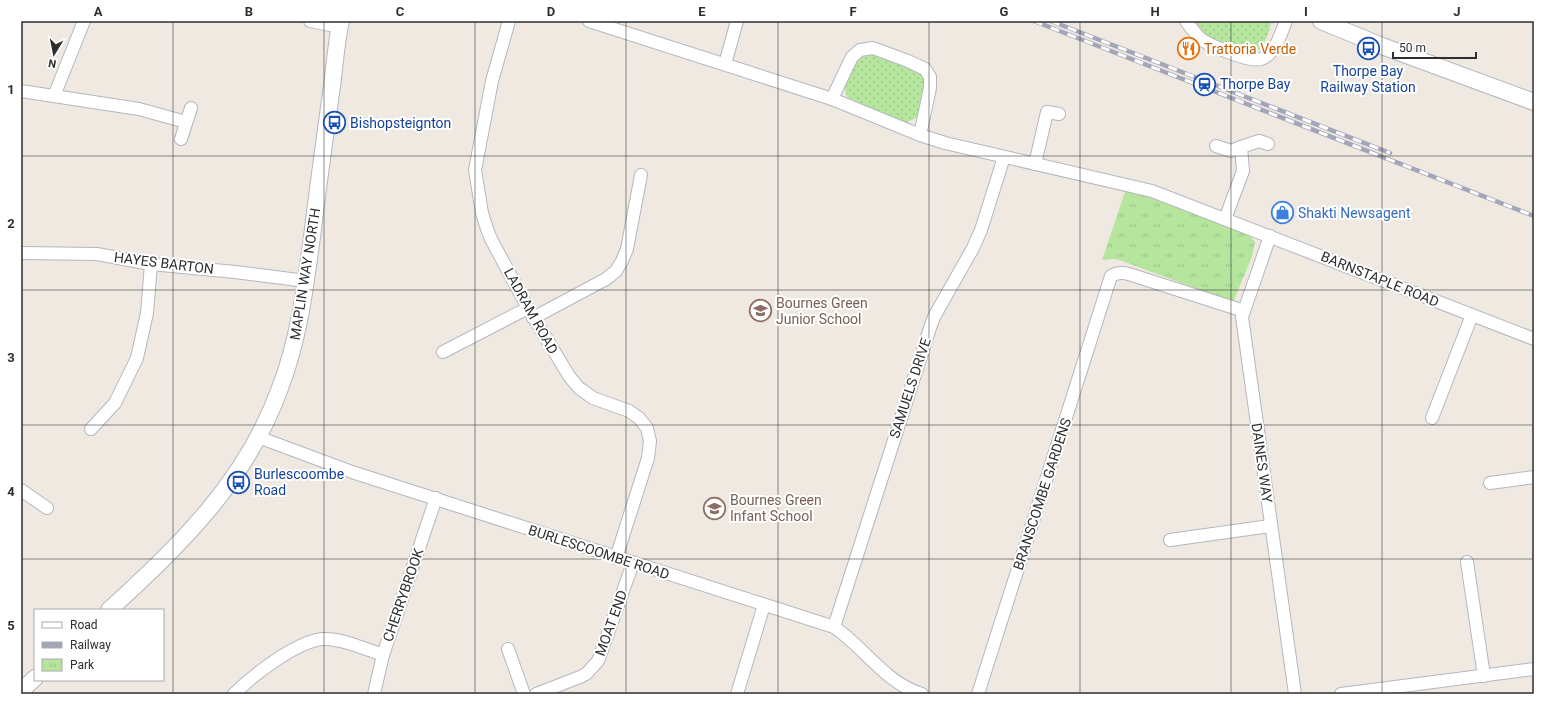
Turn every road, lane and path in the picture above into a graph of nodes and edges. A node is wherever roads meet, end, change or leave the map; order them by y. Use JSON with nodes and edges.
{"nodes":[{"id":1,"x":84,"y":21,"type":"edge"},
{"id":2,"x":310,"y":21,"type":"edge"},
{"id":3,"x":509,"y":21,"type":"edge"},
{"id":4,"x":737,"y":21,"type":"edge"},
{"id":5,"x":1186,"y":21,"type":"edge"},
{"id":6,"x":1286,"y":21,"type":"edge"},
{"id":7,"x":1321,"y":21,"type":"edge"},
{"id":8,"x":592,"y":22,"type":"edge"},
{"id":9,"x":340,"y":24,"type":"edge"},
{"id":10,"x":725,"y":64,"type":"junction"},
{"id":11,"x":21,"y":91,"type":"edge"},
{"id":12,"x":54,"y":96,"type":"junction"},
{"id":13,"x":832,"y":100,"type":"junction"},
{"id":14,"x":1534,"y":102,"type":"edge"},
{"id":15,"x":191,"y":108,"type":"dead end"},
{"id":16,"x":1047,"y":111,"type":"dead end"},
{"id":17,"x":186,"y":122,"type":"junction"},
{"id":18,"x":920,"y":135,"type":"junction"},
{"id":19,"x":181,"y":139,"type":"dead end"},
{"id":20,"x":1268,"y":144,"type":"dead end"},
{"id":21,"x":1216,"y":146,"type":"dead end"},
{"id":22,"x":1241,"y":147,"type":"junction"},
{"id":23,"x":1004,"y":157,"type":"junction"},
{"id":24,"x":1035,"y":164,"type":"junction"},
{"id":25,"x":641,"y":175,"type":"dead end"},
{"id":26,"x":1225,"y":219,"type":"junction"},
{"id":27,"x":1270,"y":236,"type":"junction"},
{"id":28,"x":21,"y":253,"type":"edge"},
{"id":29,"x":151,"y":264,"type":"junction"},
{"id":30,"x":306,"y":282,"type":"junction"},
{"id":31,"x":1244,"y":311,"type":"junction"},
{"id":32,"x":530,"y":313,"type":"junction"},
{"id":33,"x":1472,"y":315,"type":"junction"},
{"id":34,"x":1534,"y":340,"type":"edge"},
{"id":35,"x":443,"y":352,"type":"dead end"},
{"id":36,"x":1432,"y":418,"type":"dead end"},
{"id":37,"x":91,"y":429,"type":"dead end"},
{"id":38,"x":258,"y":437,"type":"junction"},
{"id":39,"x":1534,"y":477,"type":"edge"},
{"id":40,"x":1490,"y":483,"type":"dead end"},
{"id":41,"x":21,"y":490,"type":"edge"},
{"id":42,"x":436,"y":498,"type":"junction"},
{"id":43,"x":47,"y":508,"type":"dead end"},
{"id":44,"x":1270,"y":526,"type":"junction"},
{"id":45,"x":1170,"y":540,"type":"dead end"},
{"id":46,"x":616,"y":558,"type":"junction"},
{"id":47,"x":1467,"y":562,"type":"dead end"},
{"id":48,"x":633,"y":563,"type":"junction"},
{"id":49,"x":764,"y":605,"type":"junction"},
{"id":50,"x":110,"y":609,"type":"edge"},
{"id":51,"x":834,"y":627,"type":"junction"},
{"id":52,"x":508,"y":649,"type":"dead end"},
{"id":53,"x":383,"y":654,"type":"junction"},
{"id":54,"x":1534,"y":669,"type":"edge"},
{"id":55,"x":1484,"y":676,"type":"junction"},
{"id":56,"x":34,"y":679,"type":"edge"},
{"id":57,"x":896,"y":688,"type":"edge"},
{"id":58,"x":21,"y":691,"type":"edge"},
{"id":59,"x":238,"y":692,"type":"edge"},
{"id":60,"x":374,"y":694,"type":"edge"},
{"id":61,"x":524,"y":694,"type":"edge"},
{"id":62,"x":536,"y":694,"type":"edge"},
{"id":63,"x":737,"y":694,"type":"edge"},
{"id":64,"x":922,"y":694,"type":"edge"},
{"id":65,"x":978,"y":694,"type":"edge"},
{"id":66,"x":1295,"y":694,"type":"edge"},
{"id":67,"x":1341,"y":694,"type":"edge"}],
"edges":[{"from":1,"to":12,"type":"street"},
{"from":2,"to":9,"type":"street"},
{"from":3,"to":32,"type":"street","name":"LADRAM ROAD"},
{"from":4,"to":10,"type":"street"},
{"from":5,"to":6,"type":"street"},
{"from":7,"to":14,"type":"street"},
{"from":8,"to":10,"type":"street","name":"BARNSTAPLE ROAD"},
{"from":9,"to":30,"type":"street","name":"MAPLIN WAY NORTH"},
{"from":10,"to":13,"type":"street","name":"BARNSTAPLE ROAD"},
{"from":11,"to":12,"type":"street"},
{"from":12,"to":17,"type":"street"},
{"from":13,"to":18,"type":"street","name":"BARNSTAPLE ROAD"},
{"from":13,"to":18,"type":"street"},
{"from":15,"to":17,"type":"street"},
{"from":16,"to":24,"type":"street"},
{"from":17,"to":19,"type":"street"},
{"from":18,"to":23,"type":"street","name":"BARNSTAPLE ROAD"},
{"from":20,"to":22,"type":"street"},
{"from":21,"to":22,"type":"street"},
{"from":22,"to":26,"type":"street"},
{"from":23,"to":24,"type":"street","name":"BARNSTAPLE ROAD"},
{"from":23,"to":51,"type":"street","name":"SAMUELS DRIVE"},
{"from":24,"to":26,"type":"street","name":"BARNSTAPLE ROAD"},
{"from":25,"to":32,"type":"street"},
{"from":26,"to":27,"type":"street","name":"BARNSTAPLE ROAD"},
{"from":27,"to":31,"type":"street","name":"DAINES WAY"},
{"from":27,"to":33,"type":"street","name":"BARNSTAPLE ROAD"},
{"from":28,"to":29,"type":"street","name":"HAYES BARTON"},
{"from":29,"to":30,"type":"street","name":"HAYES BARTON"},
{"from":29,"to":37,"type":"street"},
{"from":30,"to":38,"type":"street","name":"MAPLIN WAY NORTH"},
{"from":31,"to":44,"type":"street","name":"DAINES WAY"},
{"from":31,"to":65,"type":"street","name":"BRANSCOMBE GARDENS"},
{"from":32,"to":35,"type":"street"},
{"from":32,"to":46,"type":"street","name":"LADRAM ROAD"},
{"from":33,"to":34,"type":"street","name":"BARNSTAPLE ROAD"},
{"from":33,"to":36,"type":"street"},
{"from":38,"to":42,"type":"street","name":"BURLESCOOMBE ROAD"},
{"from":38,"to":50,"type":"street","name":"MAPLIN WAY NORTH"},
{"from":39,"to":40,"type":"street"},
{"from":41,"to":43,"type":"street"},
{"from":42,"to":46,"type":"street","name":"BURLESCOOMBE ROAD"},
{"from":42,"to":53,"type":"street","name":"CHERRYBROOK"},
{"from":44,"to":45,"type":"street"},
{"from":44,"to":66,"type":"street","name":"DAINES WAY"},
{"from":46,"to":48,"type":"street","name":"BURLESCOOMBE ROAD"},
{"from":47,"to":55,"type":"street"},
{"from":48,"to":49,"type":"street","name":"BURLESCOOMBE ROAD"},
{"from":48,"to":62,"type":"street","name":"MOAT END"},
{"from":49,"to":51,"type":"street","name":"BURLESCOOMBE ROAD"},
{"from":49,"to":63,"type":"street"},
{"from":51,"to":57,"type":"street","name":"BURLESCOOMBE ROAD"},
{"from":52,"to":61,"type":"street"},
{"from":53,"to":59,"type":"street"},
{"from":53,"to":60,"type":"street","name":"CHERRYBROOK"},
{"from":54,"to":55,"type":"street"},
{"from":55,"to":67,"type":"street"},
{"from":56,"to":58,"type":"street"},
{"from":57,"to":64,"type":"street","name":"BURLESCOOMBE ROAD"}]}
